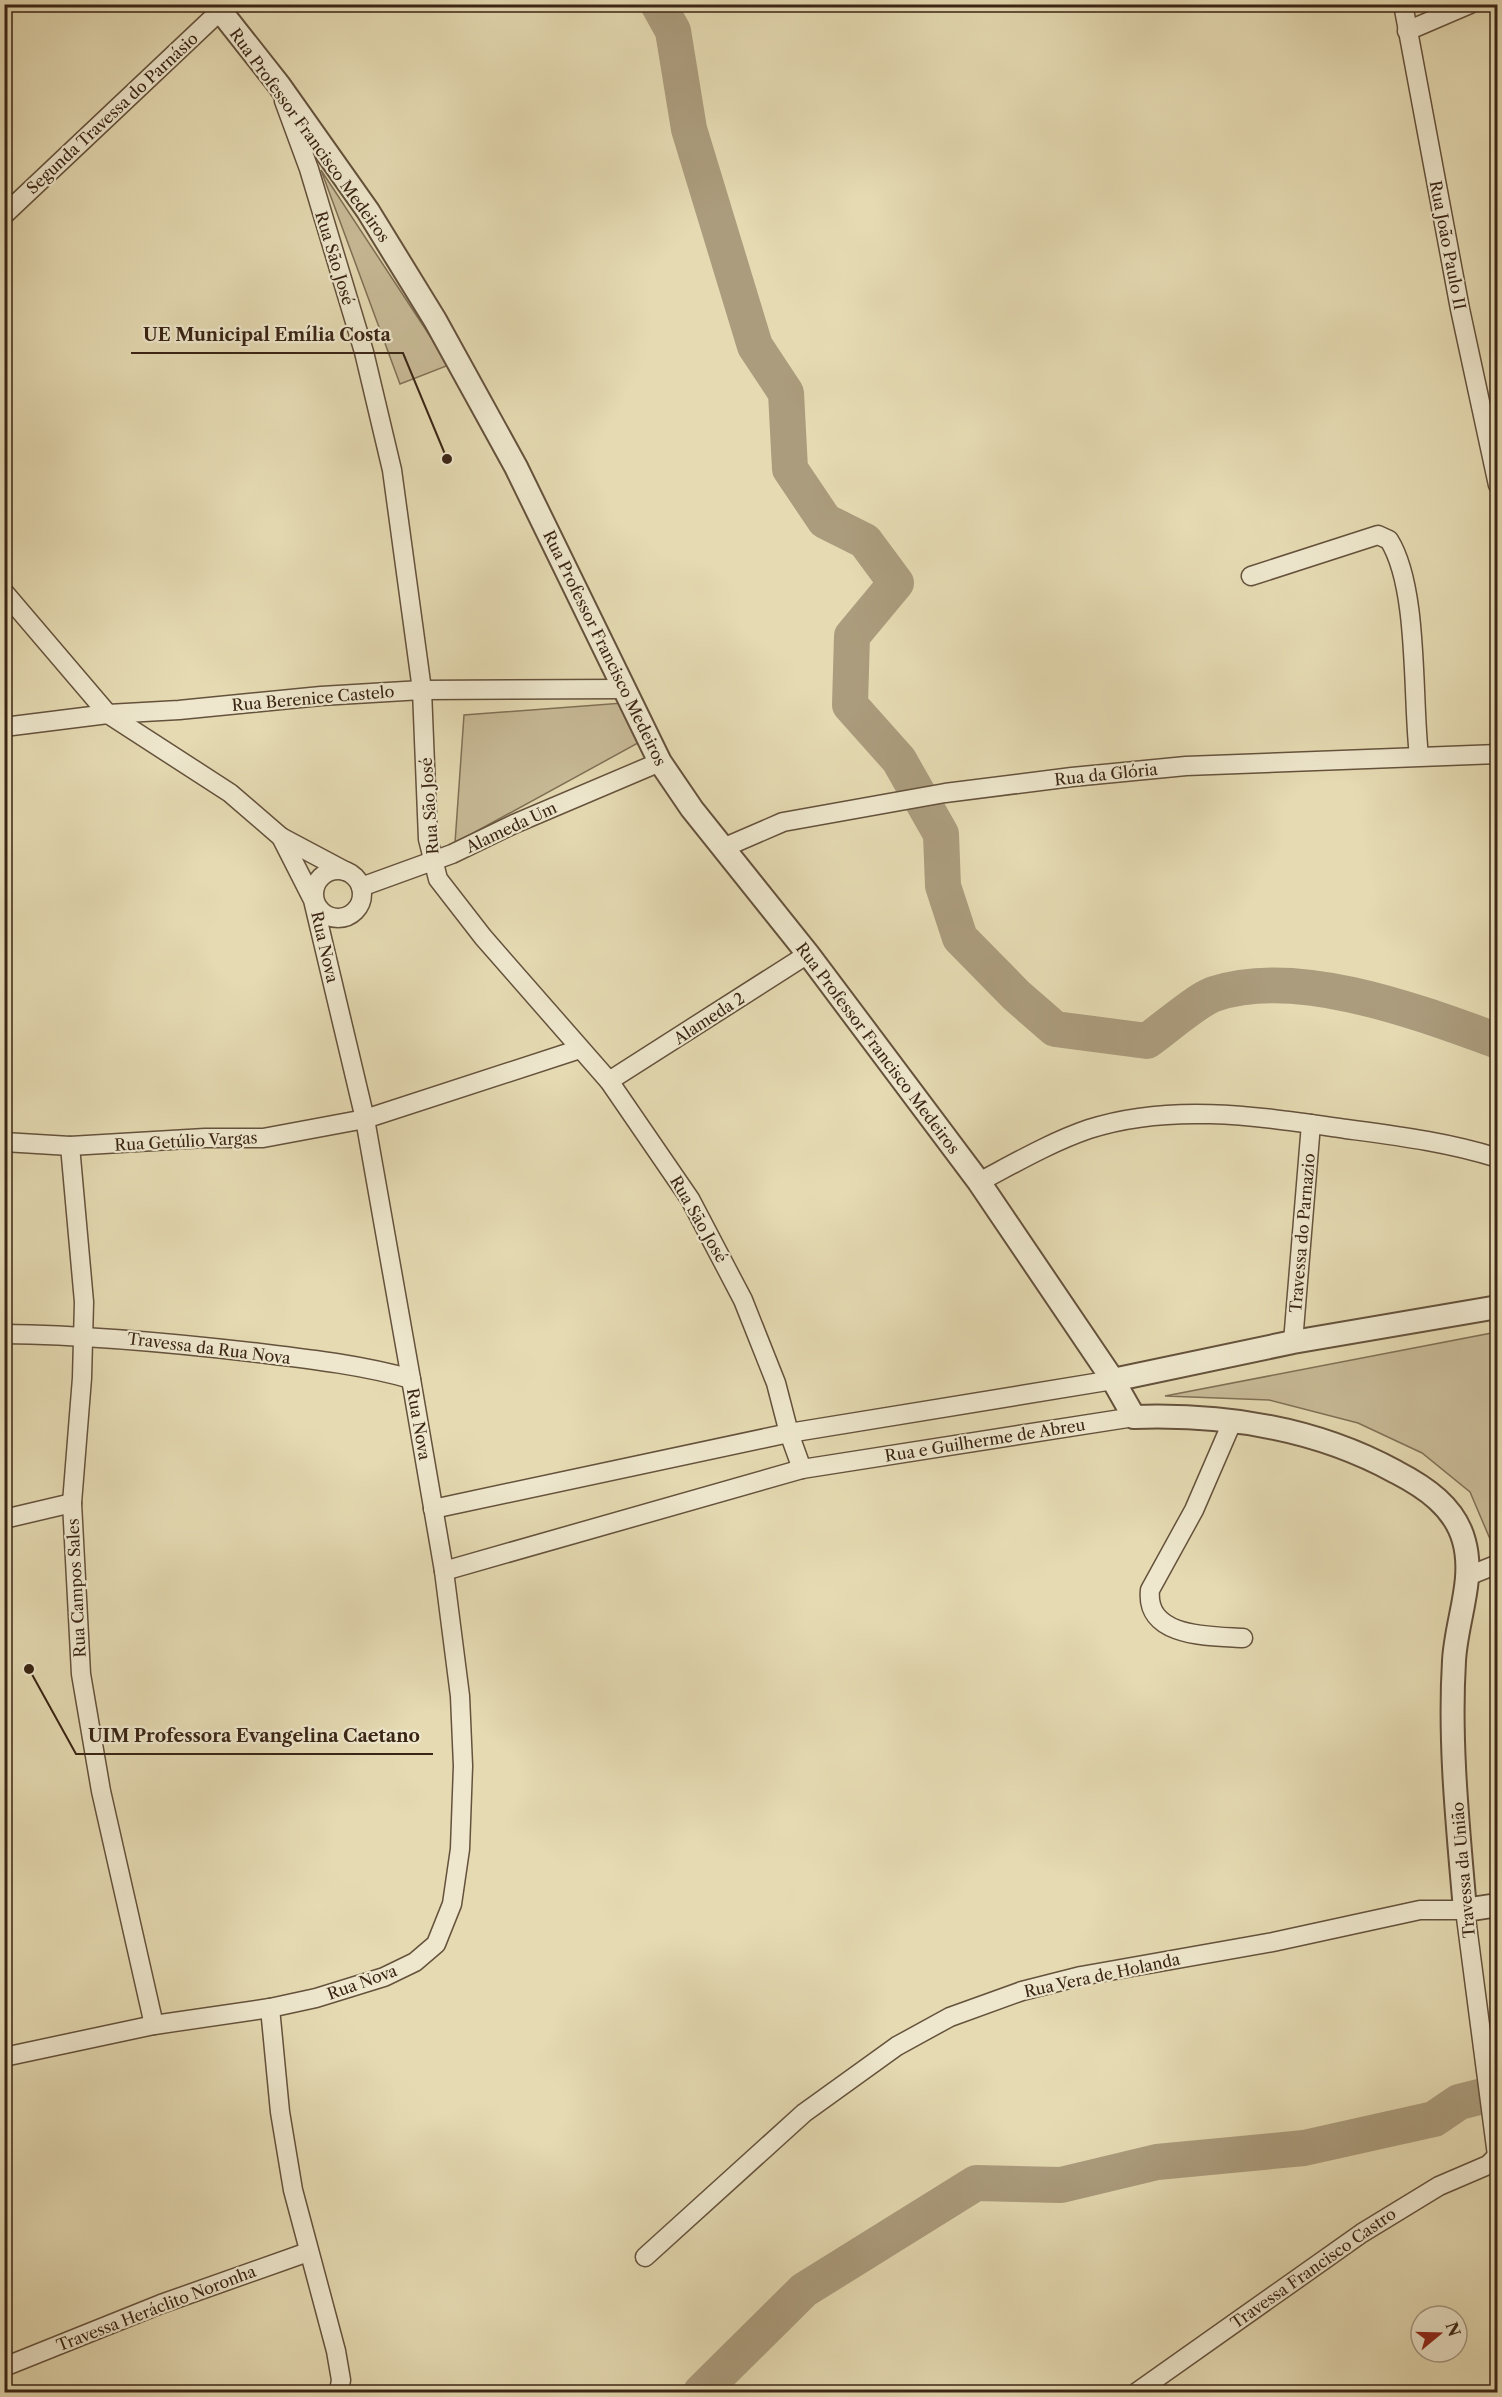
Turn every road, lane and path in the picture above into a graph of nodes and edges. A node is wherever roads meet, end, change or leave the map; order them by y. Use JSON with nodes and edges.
{"nodes":[{"id":1,"x":1403,"y":4,"type":"edge"},
{"id":2,"x":1470,"y":4,"type":"edge"},
{"id":3,"x":218,"y":8,"type":"edge"},
{"id":4,"x":1407,"y":31,"type":"junction"},
{"id":5,"x":279,"y":85,"type":"junction"},
{"id":6,"x":4,"y":215,"type":"edge"},
{"id":7,"x":1497,"y":485,"type":"edge"},
{"id":8,"x":1251,"y":576,"type":"dead end"},
{"id":9,"x":4,"y":592,"type":"edge"},
{"id":10,"x":623,"y":689,"type":"junction"},
{"id":11,"x":422,"y":690,"type":"junction"},
{"id":12,"x":108,"y":714,"type":"junction"},
{"id":13,"x":4,"y":727,"type":"edge"},
{"id":14,"x":1497,"y":753,"type":"edge"},
{"id":15,"x":1419,"y":756,"type":"junction"},
{"id":16,"x":660,"y":762,"type":"junction"},
{"id":17,"x":281,"y":837,"type":"junction"},
{"id":18,"x":723,"y":848,"type":"junction"},
{"id":19,"x":432,"y":861,"type":"junction"},
{"id":20,"x":345,"y":871,"type":"junction"},
{"id":21,"x":361,"y":887,"type":"junction"},
{"id":22,"x":313,"y":900,"type":"junction"},
{"id":23,"x":351,"y":914,"type":"junction"},
{"id":24,"x":324,"y":943,"type":"junction"},
{"id":25,"x":808,"y":954,"type":"junction"},
{"id":26,"x":580,"y":1049,"type":"junction"},
{"id":27,"x":609,"y":1081,"type":"junction"},
{"id":28,"x":365,"y":1119,"type":"junction"},
{"id":29,"x":1311,"y":1124,"type":"junction"},
{"id":30,"x":4,"y":1142,"type":"edge"},
{"id":31,"x":70,"y":1146,"type":"junction"},
{"id":32,"x":1497,"y":1158,"type":"edge"},
{"id":33,"x":979,"y":1182,"type":"junction"},
{"id":34,"x":1497,"y":1307,"type":"edge"},
{"id":35,"x":4,"y":1334,"type":"edge"},
{"id":36,"x":85,"y":1335,"type":"junction"},
{"id":37,"x":1293,"y":1342,"type":"junction"},
{"id":38,"x":411,"y":1379,"type":"junction"},
{"id":39,"x":1113,"y":1380,"type":"junction"},
{"id":40,"x":1134,"y":1417,"type":"junction"},
{"id":41,"x":1233,"y":1420,"type":"junction"},
{"id":42,"x":789,"y":1433,"type":"junction"},
{"id":43,"x":802,"y":1469,"type":"junction"},
{"id":44,"x":72,"y":1503,"type":"junction"},
{"id":45,"x":433,"y":1509,"type":"junction"},
{"id":46,"x":4,"y":1519,"type":"edge"},
{"id":47,"x":1497,"y":1564,"type":"edge"},
{"id":48,"x":444,"y":1571,"type":"junction"},
{"id":49,"x":1468,"y":1576,"type":"junction"},
{"id":50,"x":1243,"y":1638,"type":"dead end"},
{"id":51,"x":1497,"y":1905,"type":"edge"},
{"id":52,"x":1465,"y":1910,"type":"junction"},
{"id":53,"x":270,"y":2008,"type":"junction"},
{"id":54,"x":154,"y":2025,"type":"junction"},
{"id":55,"x":4,"y":2056,"type":"edge"},
{"id":56,"x":1497,"y":2160,"type":"edge"},
{"id":57,"x":308,"y":2252,"type":"junction"},
{"id":58,"x":645,"y":2257,"type":"dead end"},
{"id":59,"x":4,"y":2367,"type":"edge"},
{"id":60,"x":339,"y":2392,"type":"edge"},
{"id":61,"x":1137,"y":2392,"type":"edge"}],
"edges":[{"from":1,"to":4,"type":"street","name":"Rua João Paulo II"},
{"from":2,"to":4,"type":"street"},
{"from":3,"to":5,"type":"street","name":"Rua Professor Francisco Medeiros"},
{"from":3,"to":6,"type":"street","name":"Segunda Travessa do Parnásio"},
{"from":4,"to":7,"type":"street","name":"Rua João Paulo II"},
{"from":5,"to":10,"type":"street","name":"Rua Professor Francisco Medeiros"},
{"from":5,"to":11,"type":"street","name":"Rua São José"},
{"from":8,"to":15,"type":"street"},
{"from":9,"to":12,"type":"street","name":"Rua Nova"},
{"from":10,"to":11,"type":"street","name":"Rua Berenice Castelo"},
{"from":10,"to":16,"type":"street","name":"Rua Professor Francisco Medeiros"},
{"from":11,"to":12,"type":"street","name":"Rua Berenice Castelo"},
{"from":11,"to":19,"type":"street","name":"Rua São José"},
{"from":12,"to":13,"type":"street","name":"Rua Berenice Castelo"},
{"from":12,"to":17,"type":"street","name":"Rua Nova"},
{"from":14,"to":15,"type":"street","name":"Rua da Glória"},
{"from":15,"to":18,"type":"street","name":"Rua da Glória"},
{"from":16,"to":18,"type":"street","name":"Rua Professor Francisco Medeiros"},
{"from":16,"to":19,"type":"street","name":"Alameda Um"},
{"from":17,"to":20,"type":"street"},
{"from":17,"to":22,"type":"street","name":"Rua Nova"},
{"from":18,"to":25,"type":"street","name":"Rua Professor Francisco Medeiros"},
{"from":19,"to":21,"type":"street","name":"Alameda Um"},
{"from":19,"to":26,"type":"street","name":"Rua São José"},
{"from":20,"to":21,"type":"street"},
{"from":20,"to":22,"type":"street"},
{"from":21,"to":23,"type":"street"},
{"from":22,"to":23,"type":"street"},
{"from":22,"to":24,"type":"street","name":"Rua Nova"},
{"from":23,"to":24,"type":"street"},
{"from":24,"to":28,"type":"street","name":"Rua Nova"},
{"from":25,"to":27,"type":"street","name":"Alameda 2"},
{"from":25,"to":33,"type":"street","name":"Rua Professor Francisco Medeiros"},
{"from":26,"to":27,"type":"street","name":"Rua São José"},
{"from":26,"to":28,"type":"street"},
{"from":27,"to":42,"type":"street","name":"Rua São José"},
{"from":28,"to":31,"type":"street","name":"Rua Getúlio Vargas"},
{"from":28,"to":38,"type":"street","name":"Rua Nova"},
{"from":29,"to":32,"type":"street"},
{"from":29,"to":33,"type":"street"},
{"from":29,"to":37,"type":"street","name":"Travessa do Parnazio"},
{"from":30,"to":31,"type":"street","name":"Rua Getúlio Vargas"},
{"from":31,"to":36,"type":"street","name":"Rua Campos Sales"},
{"from":33,"to":39,"type":"street","name":"Rua Professor Francisco Medeiros"},
{"from":34,"to":37,"type":"street"},
{"from":35,"to":36,"type":"street","name":"Travessa da Rua Nova"},
{"from":36,"to":38,"type":"street","name":"Travessa da Rua Nova"},
{"from":36,"to":44,"type":"street","name":"Rua Campos Sales"},
{"from":37,"to":39,"type":"street"},
{"from":38,"to":45,"type":"street","name":"Rua Nova"},
{"from":39,"to":40,"type":"street","name":"Rua Professor Francisco Medeiros"},
{"from":39,"to":42,"type":"street"},
{"from":40,"to":41,"type":"street","name":"Rua e Guilherme de Abreu"},
{"from":40,"to":43,"type":"street","name":"Rua e Guilherme de Abreu"},
{"from":41,"to":49,"type":"street","name":"Rua e Guilherme de Abreu"},
{"from":41,"to":50,"type":"street"},
{"from":42,"to":43,"type":"street","name":"Rua São José"},
{"from":42,"to":45,"type":"street"},
{"from":43,"to":48,"type":"street","name":"Rua e Guilherme de Abreu"},
{"from":44,"to":46,"type":"street"},
{"from":44,"to":54,"type":"street","name":"Rua Campos Sales"},
{"from":45,"to":48,"type":"street","name":"Rua Nova"},
{"from":47,"to":49,"type":"street"},
{"from":48,"to":53,"type":"street","name":"Rua Nova"},
{"from":49,"to":52,"type":"street","name":"Travessa da União"},
{"from":51,"to":52,"type":"street","name":"Rua Vera de Holanda"},
{"from":52,"to":56,"type":"street","name":"Travessa da União"},
{"from":52,"to":58,"type":"street","name":"Rua Vera de Holanda"},
{"from":53,"to":54,"type":"street","name":"Rua Nova"},
{"from":53,"to":57,"type":"street"},
{"from":54,"to":55,"type":"street","name":"Rua Nova"},
{"from":56,"to":61,"type":"street","name":"Travessa Francisco Castro"},
{"from":57,"to":59,"type":"street","name":"Travessa Heráclito Noronha"},
{"from":57,"to":60,"type":"street"}]}
